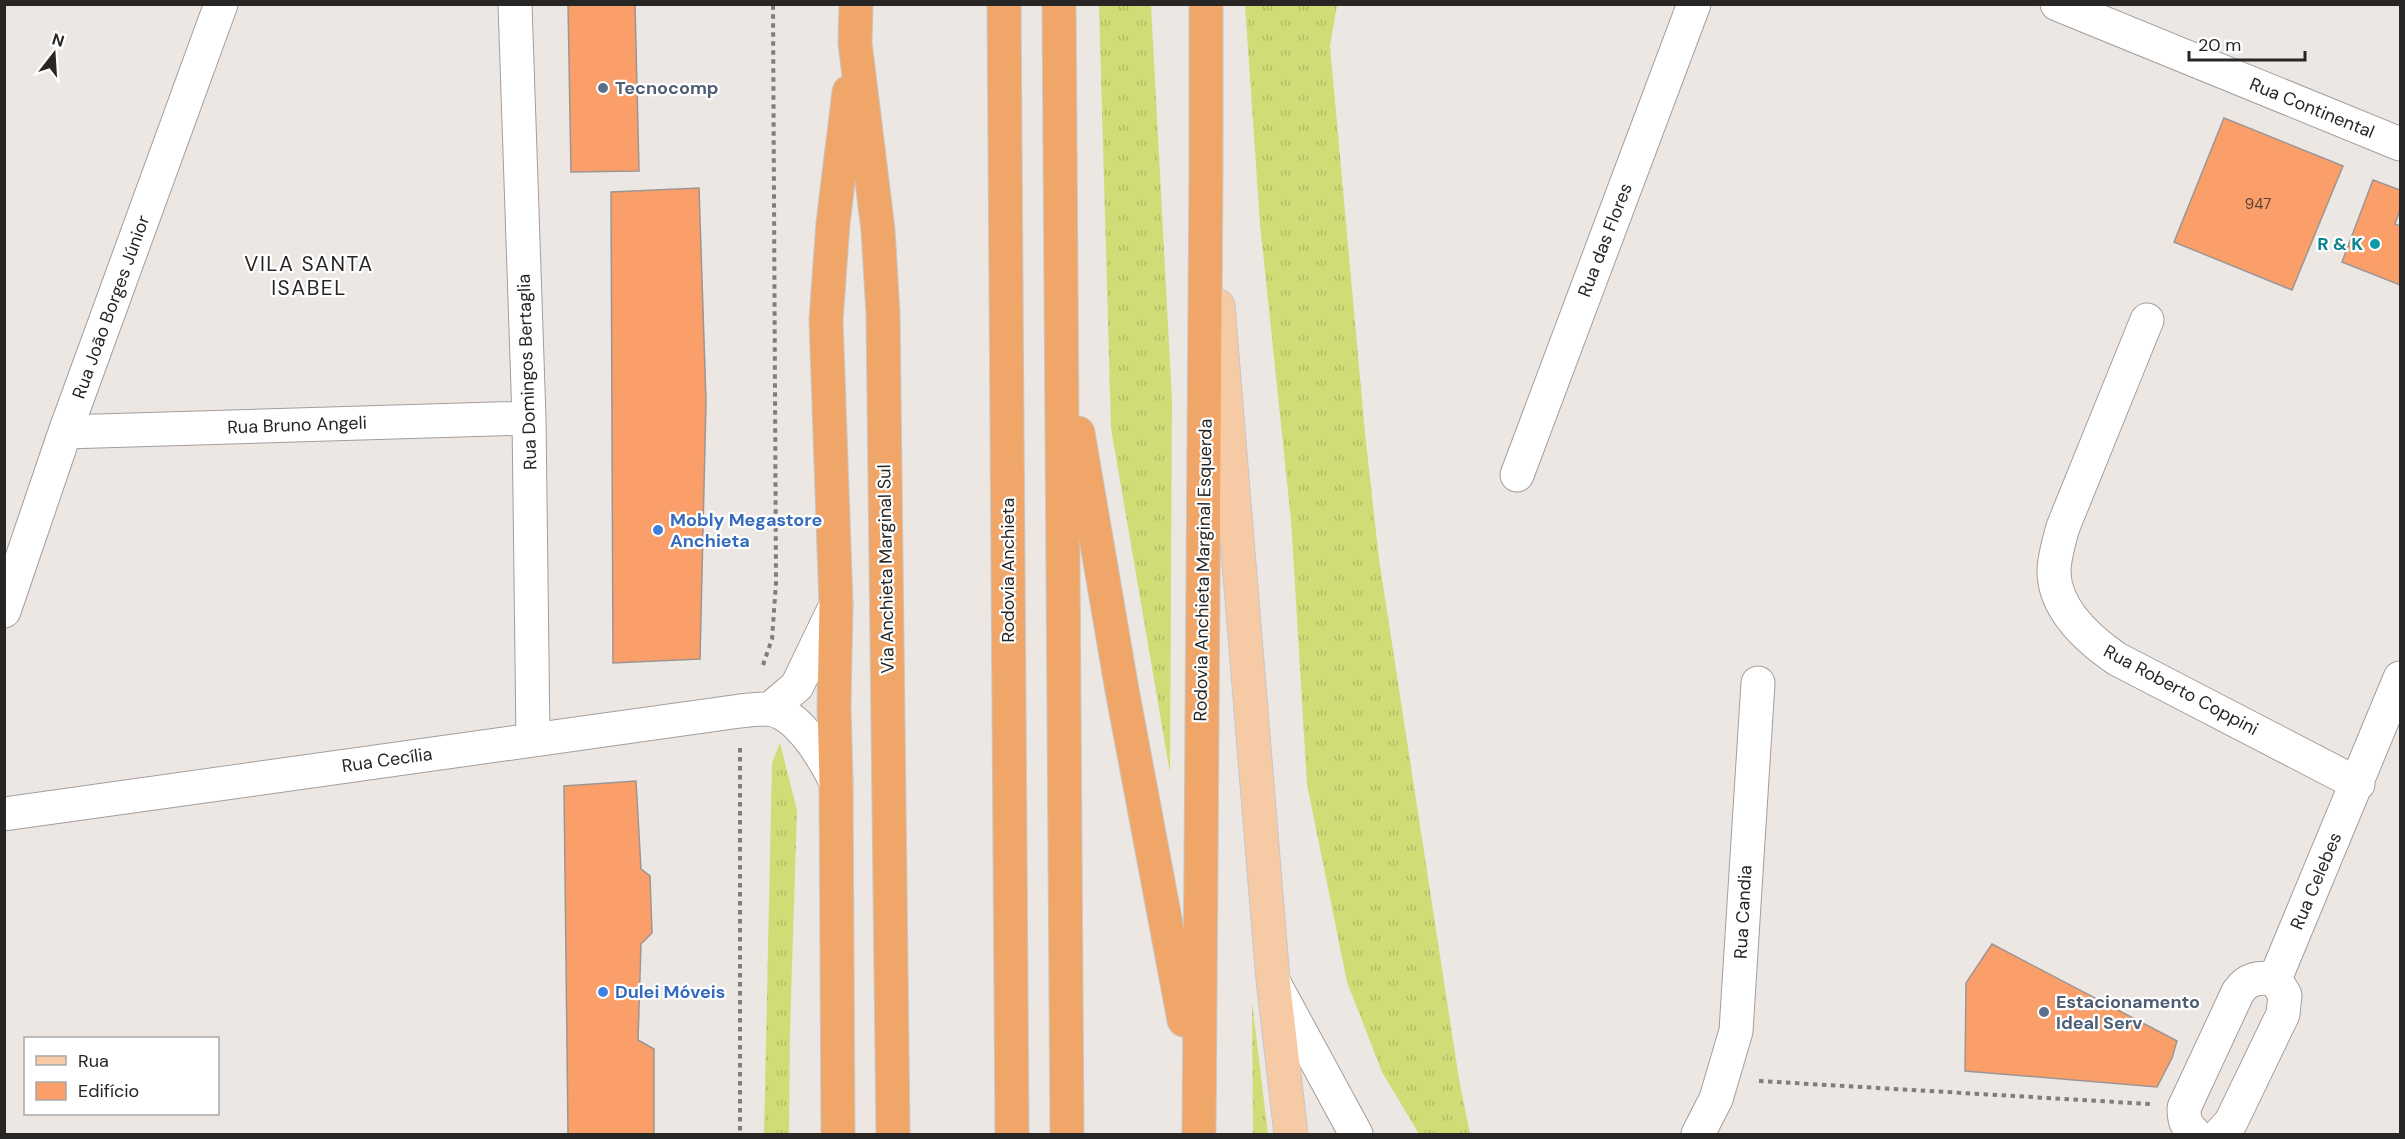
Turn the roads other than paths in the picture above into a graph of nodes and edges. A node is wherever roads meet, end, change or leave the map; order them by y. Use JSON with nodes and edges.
{"nodes":[{"id":1,"x":221,"y":4,"type":"edge"},
{"id":2,"x":515,"y":4,"type":"edge"},
{"id":3,"x":856,"y":4,"type":"edge"},
{"id":4,"x":1004,"y":4,"type":"edge"},
{"id":5,"x":1059,"y":4,"type":"edge"},
{"id":6,"x":1206,"y":4,"type":"edge"},
{"id":7,"x":1694,"y":4,"type":"edge"},
{"id":8,"x":2057,"y":4,"type":"edge"},
{"id":9,"x":855,"y":43,"type":"junction"},
{"id":10,"x":2400,"y":144,"type":"edge"},
{"id":11,"x":1206,"y":168,"type":"junction"},
{"id":12,"x":2147,"y":320,"type":"dead end"},
{"id":13,"x":1062,"y":339,"type":"junction"},
{"id":14,"x":530,"y":418,"type":"junction"},
{"id":15,"x":65,"y":432,"type":"junction"},
{"id":16,"x":1517,"y":475,"type":"dead end"},
{"id":17,"x":836,"y":605,"type":"junction"},
{"id":18,"x":4,"y":610,"type":"edge"},
{"id":19,"x":2400,"y":678,"type":"edge"},
{"id":20,"x":1758,"y":682,"type":"dead end"},
{"id":21,"x":755,"y":710,"type":"junction"},
{"id":22,"x":533,"y":739,"type":"junction"},
{"id":23,"x":836,"y":782,"type":"junction"},
{"id":24,"x":2358,"y":784,"type":"junction"},
{"id":25,"x":4,"y":814,"type":"edge"},
{"id":26,"x":2275,"y":979,"type":"junction"},
{"id":27,"x":1273,"y":980,"type":"junction"},
{"id":28,"x":1198,"y":1096,"type":"junction"},
{"id":29,"x":838,"y":1134,"type":"edge"},
{"id":30,"x":892,"y":1134,"type":"edge"},
{"id":31,"x":1012,"y":1134,"type":"edge"},
{"id":32,"x":1067,"y":1134,"type":"edge"},
{"id":33,"x":1198,"y":1134,"type":"edge"},
{"id":34,"x":1291,"y":1134,"type":"edge"},
{"id":35,"x":1356,"y":1134,"type":"edge"},
{"id":36,"x":1698,"y":1134,"type":"edge"},
{"id":37,"x":2217,"y":1134,"type":"edge"}],
"edges":[{"from":1,"to":15,"type":"street","name":"Rua João Borges Júnior"},
{"from":2,"to":14,"type":"street","name":"Rua Domingos Bertaglia"},
{"from":3,"to":9,"type":"highway","name":"Via Anchieta Marginal Sul"},
{"from":4,"to":31,"type":"highway","name":"Rodovia Anchieta"},
{"from":5,"to":13,"type":"highway"},
{"from":6,"to":11,"type":"highway","name":"Rodovia Anchieta Marginal Esquerda"},
{"from":7,"to":16,"type":"street","name":"Rua das Flores"},
{"from":8,"to":10,"type":"street","name":"Rua Continental"},
{"from":9,"to":17,"type":"highway"},
{"from":9,"to":30,"type":"highway","name":"Via Anchieta Marginal Sul"},
{"from":11,"to":27,"type":"main road"},
{"from":11,"to":28,"type":"highway","name":"Rodovia Anchieta Marginal Esquerda"},
{"from":12,"to":24,"type":"street","name":"Rua Roberto Coppini"},
{"from":13,"to":28,"type":"highway"},
{"from":13,"to":32,"type":"highway"},
{"from":14,"to":15,"type":"street","name":"Rua Bruno Angeli"},
{"from":14,"to":22,"type":"street","name":"Rua Domingos Bertaglia"},
{"from":15,"to":18,"type":"street","name":"Rua João Borges Júnior"},
{"from":17,"to":21,"type":"street"},
{"from":17,"to":23,"type":"highway"},
{"from":19,"to":24,"type":"street","name":"Rua Celebes"},
{"from":20,"to":36,"type":"street","name":"Rua Candia"},
{"from":21,"to":22,"type":"street","name":"Rua Cecília"},
{"from":21,"to":23,"type":"street"},
{"from":22,"to":25,"type":"street","name":"Rua Cecília"},
{"from":23,"to":29,"type":"highway"},
{"from":24,"to":26,"type":"street","name":"Rua Celebes"},
{"from":26,"to":37,"type":"street"},
{"from":26,"to":37,"type":"street"},
{"from":27,"to":34,"type":"main road"},
{"from":27,"to":35,"type":"street"},
{"from":28,"to":33,"type":"highway","name":"Rodovia Anchieta Marginal Esquerda"}]}
